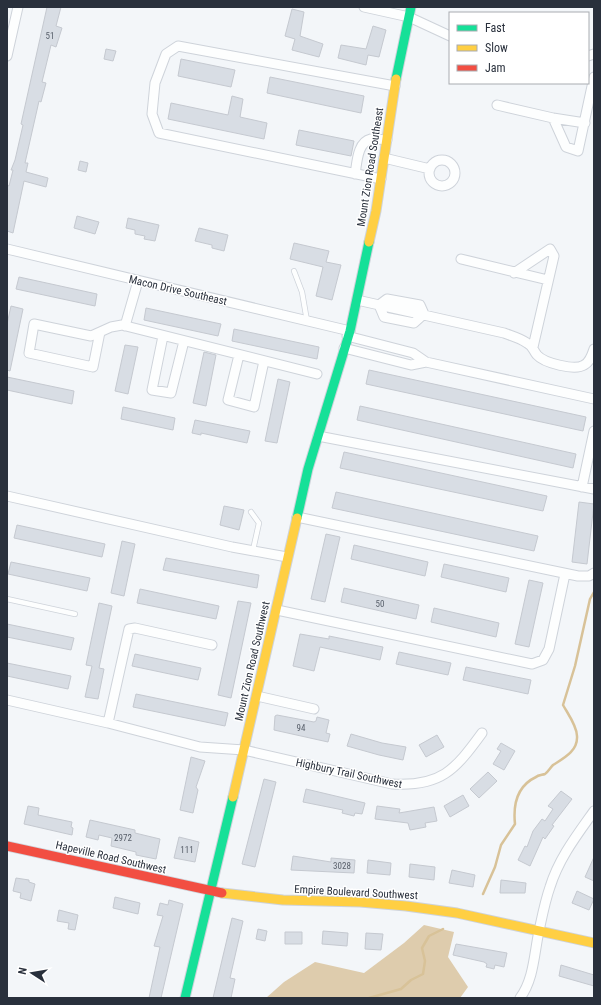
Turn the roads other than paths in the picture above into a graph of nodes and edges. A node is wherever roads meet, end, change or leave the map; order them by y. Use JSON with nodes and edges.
{"nodes":[{"id":1,"x":18,"y":7,"type":"edge"},
{"id":2,"x":364,"y":7,"type":"edge"},
{"id":3,"x":411,"y":7,"type":"edge"},
{"id":4,"x":409,"y":16,"type":"junction"},
{"id":5,"x":449,"y":36,"type":"edge"},
{"id":6,"x":7,"y":56,"type":"edge"},
{"id":7,"x":594,"y":77,"type":"edge"},
{"id":8,"x":395,"y":86,"type":"junction"},
{"id":9,"x":497,"y":105,"type":"dead end"},
{"id":10,"x":552,"y":118,"type":"junction"},
{"id":11,"x":584,"y":123,"type":"junction"},
{"id":12,"x":387,"y":140,"type":"junction"},
{"id":13,"x":384,"y":158,"type":"junction"},
{"id":14,"x":430,"y":169,"type":"dead end"},
{"id":15,"x":355,"y":174,"type":"junction"},
{"id":16,"x":381,"y":179,"type":"junction"},
{"id":17,"x":7,"y":249,"type":"edge"},
{"id":18,"x":461,"y":259,"type":"dead end"},
{"id":19,"x":294,"y":271,"type":"dead end"},
{"id":20,"x":514,"y":272,"type":"junction"},
{"id":21,"x":548,"y":280,"type":"junction"},
{"id":22,"x":138,"y":281,"type":"junction"},
{"id":23,"x":357,"y":300,"type":"junction"},
{"id":24,"x":380,"y":305,"type":"junction"},
{"id":25,"x":404,"y":306,"type":"junction"},
{"id":26,"x":424,"y":314,"type":"junction"},
{"id":27,"x":401,"y":320,"type":"junction"},
{"id":28,"x":307,"y":321,"type":"junction"},
{"id":29,"x":125,"y":326,"type":"junction"},
{"id":30,"x":100,"y":332,"type":"junction"},
{"id":31,"x":348,"y":333,"type":"junction"},
{"id":32,"x":163,"y":336,"type":"junction"},
{"id":33,"x":184,"y":341,"type":"junction"},
{"id":34,"x":533,"y":346,"type":"junction"},
{"id":35,"x":344,"y":348,"type":"junction"},
{"id":36,"x":594,"y":349,"type":"edge"},
{"id":37,"x":239,"y":355,"type":"junction"},
{"id":38,"x":264,"y":361,"type":"junction"},
{"id":39,"x":426,"y":362,"type":"junction"},
{"id":40,"x":316,"y":374,"type":"dead end"},
{"id":41,"x":594,"y":399,"type":"edge"},
{"id":42,"x":594,"y":431,"type":"edge"},
{"id":43,"x":318,"y":436,"type":"junction"},
{"id":44,"x":582,"y":487,"type":"junction"},
{"id":45,"x":594,"y":489,"type":"edge"},
{"id":46,"x":7,"y":496,"type":"edge"},
{"id":47,"x":252,"y":512,"type":"dead end"},
{"id":48,"x":297,"y":517,"type":"junction"},
{"id":49,"x":253,"y":550,"type":"junction"},
{"id":50,"x":287,"y":557,"type":"junction"},
{"id":51,"x":594,"y":573,"type":"edge"},
{"id":52,"x":565,"y":574,"type":"junction"},
{"id":53,"x":7,"y":599,"type":"edge"},
{"id":54,"x":277,"y":610,"type":"junction"},
{"id":55,"x":75,"y":614,"type":"dead end"},
{"id":56,"x":212,"y":645,"type":"dead end"},
{"id":57,"x":257,"y":696,"type":"junction"},
{"id":58,"x":7,"y":700,"type":"edge"},
{"id":59,"x":314,"y":709,"type":"dead end"},
{"id":60,"x":108,"y":723,"type":"junction"},
{"id":61,"x":482,"y":733,"type":"dead end"},
{"id":62,"x":244,"y":750,"type":"junction"},
{"id":63,"x":594,"y":811,"type":"edge"},
{"id":64,"x":7,"y":846,"type":"edge"},
{"id":65,"x":210,"y":892,"type":"junction"},
{"id":66,"x":539,"y":931,"type":"junction"},
{"id":67,"x":594,"y":943,"type":"edge"},
{"id":68,"x":185,"y":998,"type":"edge"},
{"id":69,"x":520,"y":998,"type":"edge"}],
"edges":[{"from":1,"to":6,"type":"street"},
{"from":2,"to":4,"type":"street"},
{"from":3,"to":4,"type":"street","name":"Mount Zion Road Southeast"},
{"from":4,"to":5,"type":"street"},
{"from":4,"to":8,"type":"street","name":"Mount Zion Road Southeast"},
{"from":7,"to":11,"type":"street"},
{"from":8,"to":12,"type":"street","name":"Mount Zion Road Southeast"},
{"from":8,"to":15,"type":"street"},
{"from":9,"to":10,"type":"street"},
{"from":10,"to":11,"type":"street"},
{"from":10,"to":11,"type":"street"},
{"from":12,"to":13,"type":"street","name":"Mount Zion Road Southeast"},
{"from":12,"to":15,"type":"street"},
{"from":13,"to":14,"type":"street"},
{"from":13,"to":16,"type":"street","name":"Mount Zion Road Southeast"},
{"from":15,"to":16,"type":"street"},
{"from":16,"to":23,"type":"street","name":"Mount Zion Road Southeast"},
{"from":17,"to":22,"type":"street","name":"Macon Drive Southeast"},
{"from":18,"to":20,"type":"street"},
{"from":19,"to":28,"type":"lane"},
{"from":20,"to":21,"type":"street"},
{"from":20,"to":21,"type":"street"},
{"from":21,"to":34,"type":"street"},
{"from":22,"to":28,"type":"street","name":"Macon Drive Southeast"},
{"from":22,"to":29,"type":"street"},
{"from":23,"to":24,"type":"street"},
{"from":23,"to":31,"type":"street","name":"Mount Zion Road Southeast"},
{"from":24,"to":25,"type":"street"},
{"from":24,"to":27,"type":"street"},
{"from":25,"to":26,"type":"street"},
{"from":25,"to":27,"type":"street"},
{"from":26,"to":27,"type":"street"},
{"from":26,"to":34,"type":"street"},
{"from":28,"to":31,"type":"street","name":"Macon Drive Southeast"},
{"from":29,"to":30,"type":"street"},
{"from":29,"to":32,"type":"street"},
{"from":30,"to":30,"type":"street"},
{"from":31,"to":35,"type":"street","name":"Mount Zion Road Southwest"},
{"from":31,"to":39,"type":"street","name":"Macon Drive Southeast"},
{"from":32,"to":33,"type":"street"},
{"from":32,"to":33,"type":"street"},
{"from":33,"to":37,"type":"street"},
{"from":34,"to":36,"type":"street"},
{"from":35,"to":39,"type":"street"},
{"from":35,"to":43,"type":"street","name":"Mount Zion Road Southwest"},
{"from":37,"to":38,"type":"street"},
{"from":37,"to":38,"type":"street"},
{"from":38,"to":40,"type":"street"},
{"from":39,"to":41,"type":"street"},
{"from":42,"to":44,"type":"street"},
{"from":43,"to":44,"type":"street"},
{"from":43,"to":48,"type":"street","name":"Mount Zion Road Southwest"},
{"from":44,"to":45,"type":"street"},
{"from":46,"to":49,"type":"street"},
{"from":47,"to":49,"type":"lane"},
{"from":48,"to":50,"type":"street","name":"Mount Zion Road Southwest"},
{"from":48,"to":52,"type":"street"},
{"from":49,"to":50,"type":"street"},
{"from":50,"to":54,"type":"street","name":"Mount Zion Road Southwest"},
{"from":51,"to":52,"type":"street"},
{"from":52,"to":54,"type":"street"},
{"from":53,"to":55,"type":"lane"},
{"from":54,"to":57,"type":"street","name":"Mount Zion Road Southwest"},
{"from":56,"to":60,"type":"street"},
{"from":57,"to":59,"type":"street"},
{"from":57,"to":62,"type":"street","name":"Mount Zion Road Southwest"},
{"from":58,"to":60,"type":"street","name":"Highbury Trail Southwest"},
{"from":60,"to":62,"type":"street","name":"Highbury Trail Southwest"},
{"from":61,"to":62,"type":"street","name":"Highbury Trail Southwest"},
{"from":62,"to":65,"type":"street","name":"Mount Zion Road Southwest"},
{"from":63,"to":66,"type":"street"},
{"from":64,"to":65,"type":"street","name":"Hapeville Road Southwest"},
{"from":65,"to":66,"type":"street","name":"Empire Boulevard Southwest"},
{"from":65,"to":68,"type":"street","name":"Mount Zion Road Southwest"},
{"from":66,"to":67,"type":"street","name":"Empire Boulevard Southwest"},
{"from":66,"to":69,"type":"street"}]}
